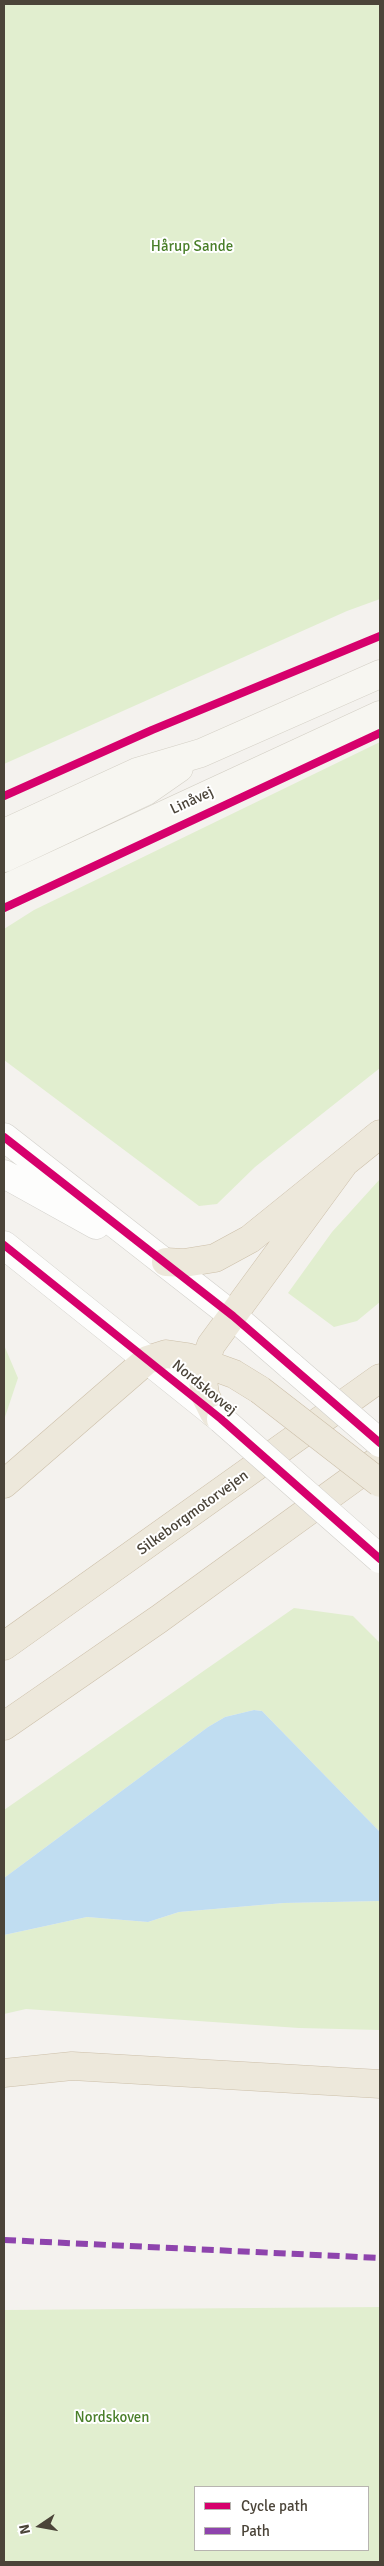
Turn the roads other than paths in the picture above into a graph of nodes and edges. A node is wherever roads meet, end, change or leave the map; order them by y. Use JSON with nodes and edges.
{"nodes":[{"id":1,"x":380,"y":674,"type":"edge"},
{"id":2,"x":380,"y":715,"type":"edge"},
{"id":3,"x":201,"y":753,"type":"junction"},
{"id":4,"x":4,"y":833,"type":"edge"},
{"id":5,"x":4,"y":858,"type":"edge"},
{"id":6,"x":4,"y":889,"type":"edge"},
{"id":7,"x":380,"y":1134,"type":"edge"},
{"id":8,"x":4,"y":1137,"type":"edge"},
{"id":9,"x":343,"y":1165,"type":"junction"},
{"id":10,"x":4,"y":1174,"type":"edge"},
{"id":11,"x":4,"y":1245,"type":"edge"},
{"id":12,"x":166,"y":1262,"type":"junction"},
{"id":13,"x":233,"y":1316,"type":"junction"},
{"id":14,"x":147,"y":1360,"type":"junction"},
{"id":15,"x":205,"y":1362,"type":"junction"},
{"id":16,"x":380,"y":1378,"type":"edge"},
{"id":17,"x":218,"y":1416,"type":"junction"},
{"id":18,"x":380,"y":1443,"type":"edge"},
{"id":19,"x":380,"y":1458,"type":"edge"},
{"id":20,"x":380,"y":1483,"type":"edge"},
{"id":21,"x":4,"y":1484,"type":"edge"},
{"id":22,"x":323,"y":1509,"type":"junction"},
{"id":23,"x":380,"y":1549,"type":"edge"},
{"id":24,"x":380,"y":1559,"type":"edge"},
{"id":25,"x":4,"y":1646,"type":"edge"},
{"id":26,"x":4,"y":1726,"type":"edge"},
{"id":27,"x":4,"y":2073,"type":"edge"},
{"id":28,"x":380,"y":2084,"type":"edge"}],
"edges":[{"from":1,"to":3,"type":"main road"},
{"from":2,"to":6,"type":"main road","name":"Linåvej"},
{"from":3,"to":4,"type":"main road"},
{"from":3,"to":5,"type":"main road"},
{"from":7,"to":9,"type":"highway"},
{"from":8,"to":12,"type":"street"},
{"from":9,"to":12,"type":"highway"},
{"from":9,"to":13,"type":"highway"},
{"from":10,"to":12,"type":"street"},
{"from":11,"to":14,"type":"street","name":"Nordskovvej"},
{"from":12,"to":13,"type":"street"},
{"from":13,"to":15,"type":"highway"},
{"from":13,"to":18,"type":"street","bridge":true},
{"from":14,"to":15,"type":"highway"},
{"from":14,"to":17,"type":"street","name":"Nordskovvej"},
{"from":14,"to":21,"type":"highway"},
{"from":15,"to":17,"type":"highway"},
{"from":15,"to":20,"type":"highway","bridge":true},
{"from":16,"to":25,"type":"highway","name":"Silkeborgmotorvejen"},
{"from":17,"to":22,"type":"street","name":"Nordskovvej","bridge":true},
{"from":19,"to":26,"type":"highway"},
{"from":22,"to":23,"type":"highway","bridge":true},
{"from":22,"to":24,"type":"street","name":"Nordskovvej","bridge":true},
{"from":27,"to":28,"type":"highway"}]}
